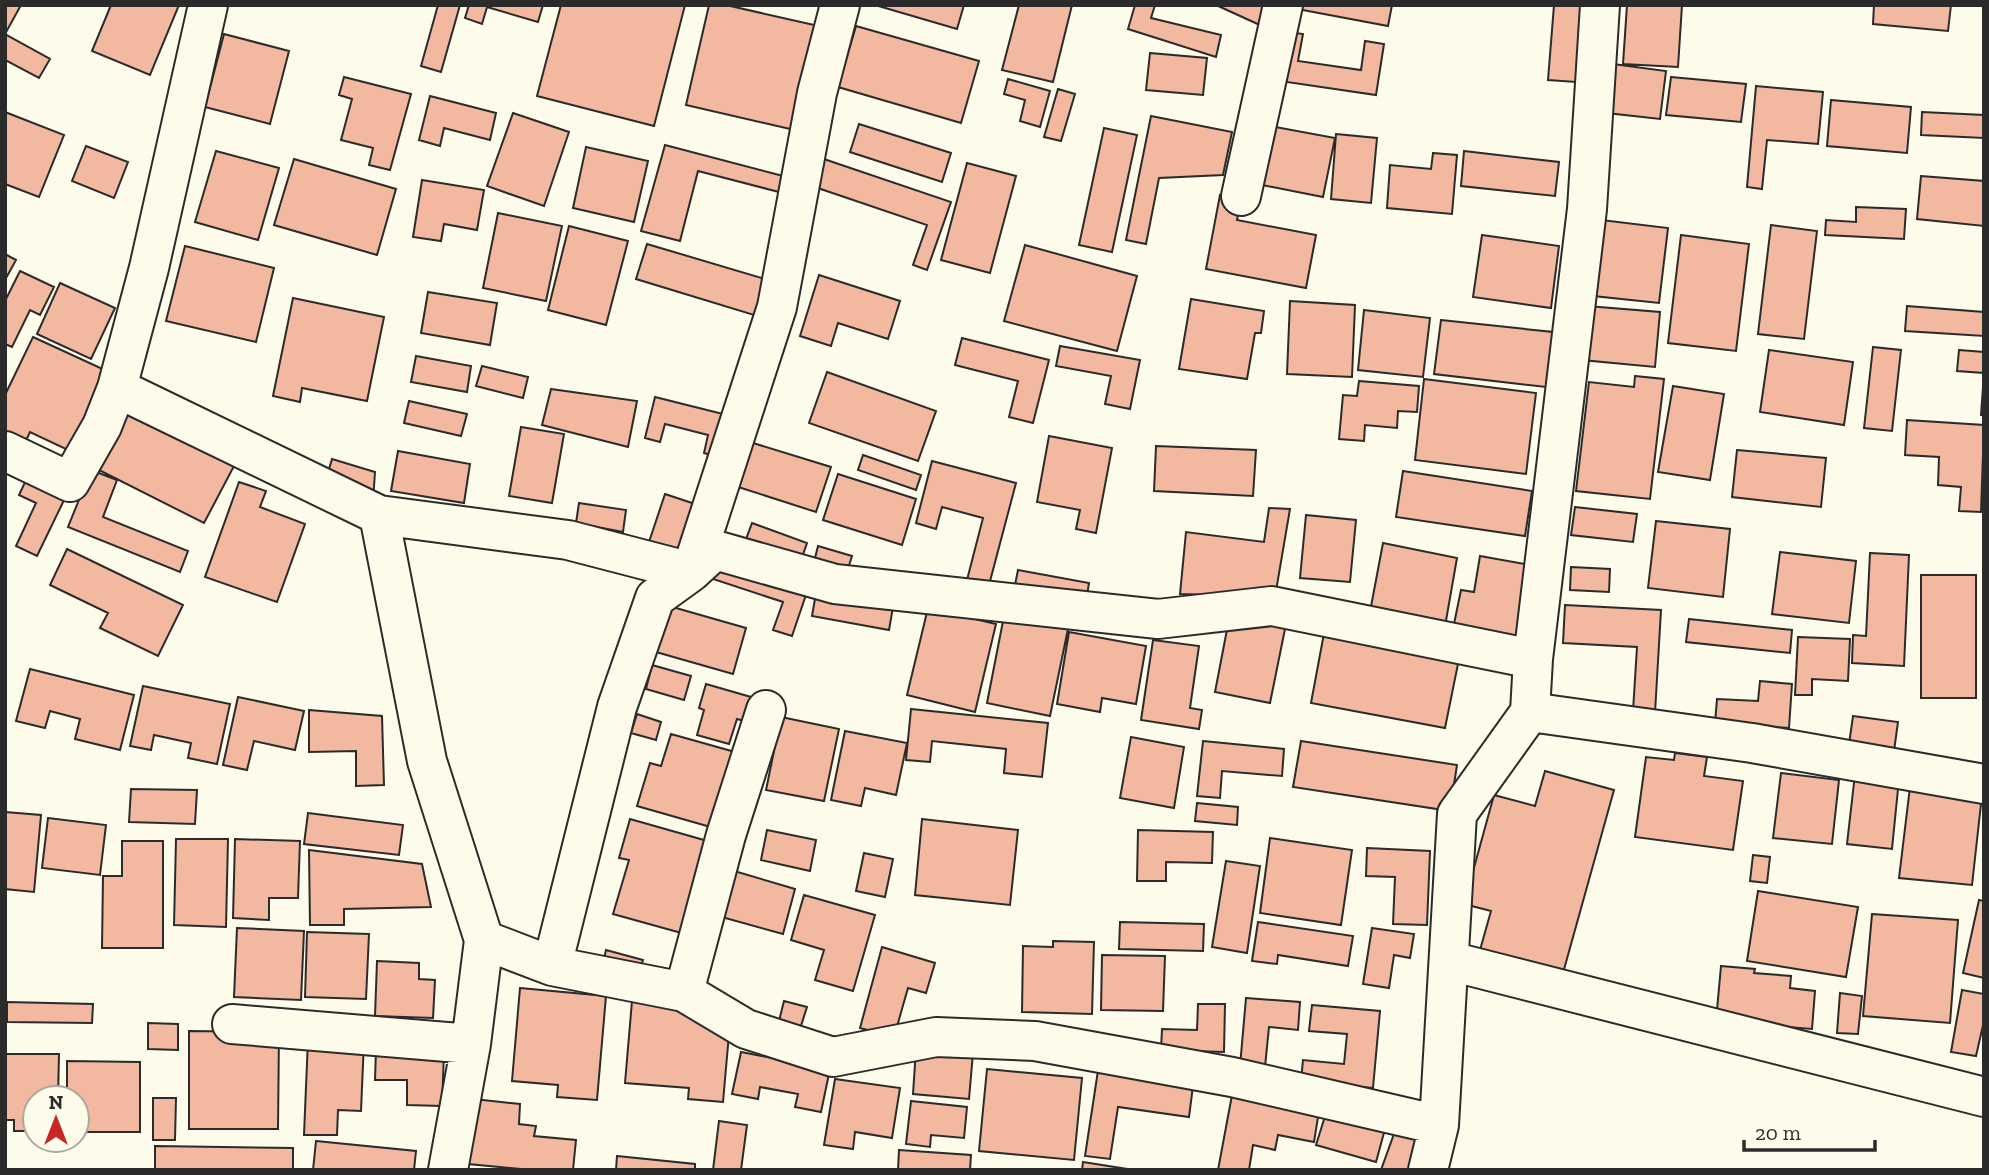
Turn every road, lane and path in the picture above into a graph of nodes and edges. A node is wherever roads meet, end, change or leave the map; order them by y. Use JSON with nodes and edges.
{"nodes":[{"id":1,"x":208,"y":5,"type":"edge"},
{"id":2,"x":840,"y":5,"type":"edge"},
{"id":3,"x":1283,"y":5,"type":"edge"},
{"id":4,"x":1600,"y":5,"type":"edge"},
{"id":5,"x":1241,"y":196,"type":"dead end"},
{"id":6,"x":117,"y":387,"type":"junction"},
{"id":7,"x":5,"y":451,"type":"edge"},
{"id":8,"x":379,"y":515,"type":"junction"},
{"id":9,"x":691,"y":572,"type":"junction"},
{"id":10,"x":1532,"y":659,"type":"junction"},
{"id":11,"x":766,"y":710,"type":"dead end"},
{"id":12,"x":1530,"y":712,"type":"junction"},
{"id":13,"x":1984,"y":784,"type":"edge"},
{"id":14,"x":484,"y":940,"type":"junction"},
{"id":15,"x":1450,"y":961,"type":"junction"},
{"id":16,"x":552,"y":966,"type":"junction"},
{"id":17,"x":684,"y":992,"type":"junction"},
{"id":18,"x":232,"y":1024,"type":"dead end"},
{"id":19,"x":471,"y":1044,"type":"junction"},
{"id":20,"x":1984,"y":1097,"type":"edge"},
{"id":21,"x":1439,"y":1125,"type":"junction"},
{"id":22,"x":448,"y":1170,"type":"edge"},
{"id":23,"x":1428,"y":1170,"type":"edge"}],
"edges":[{"from":1,"to":6,"type":"street"},
{"from":2,"to":9,"type":"street"},
{"from":3,"to":5,"type":"street"},
{"from":4,"to":10,"type":"street"},
{"from":6,"to":7,"type":"street"},
{"from":6,"to":8,"type":"street"},
{"from":8,"to":9,"type":"street"},
{"from":8,"to":14,"type":"street"},
{"from":9,"to":10,"type":"street"},
{"from":9,"to":16,"type":"street"},
{"from":10,"to":12,"type":"street"},
{"from":11,"to":17,"type":"street"},
{"from":12,"to":13,"type":"street"},
{"from":12,"to":15,"type":"street"},
{"from":14,"to":16,"type":"street"},
{"from":14,"to":19,"type":"street"},
{"from":15,"to":20,"type":"street"},
{"from":15,"to":21,"type":"street"},
{"from":16,"to":17,"type":"street"},
{"from":17,"to":21,"type":"street"},
{"from":18,"to":19,"type":"street"},
{"from":19,"to":22,"type":"street"},
{"from":21,"to":23,"type":"street"}]}
